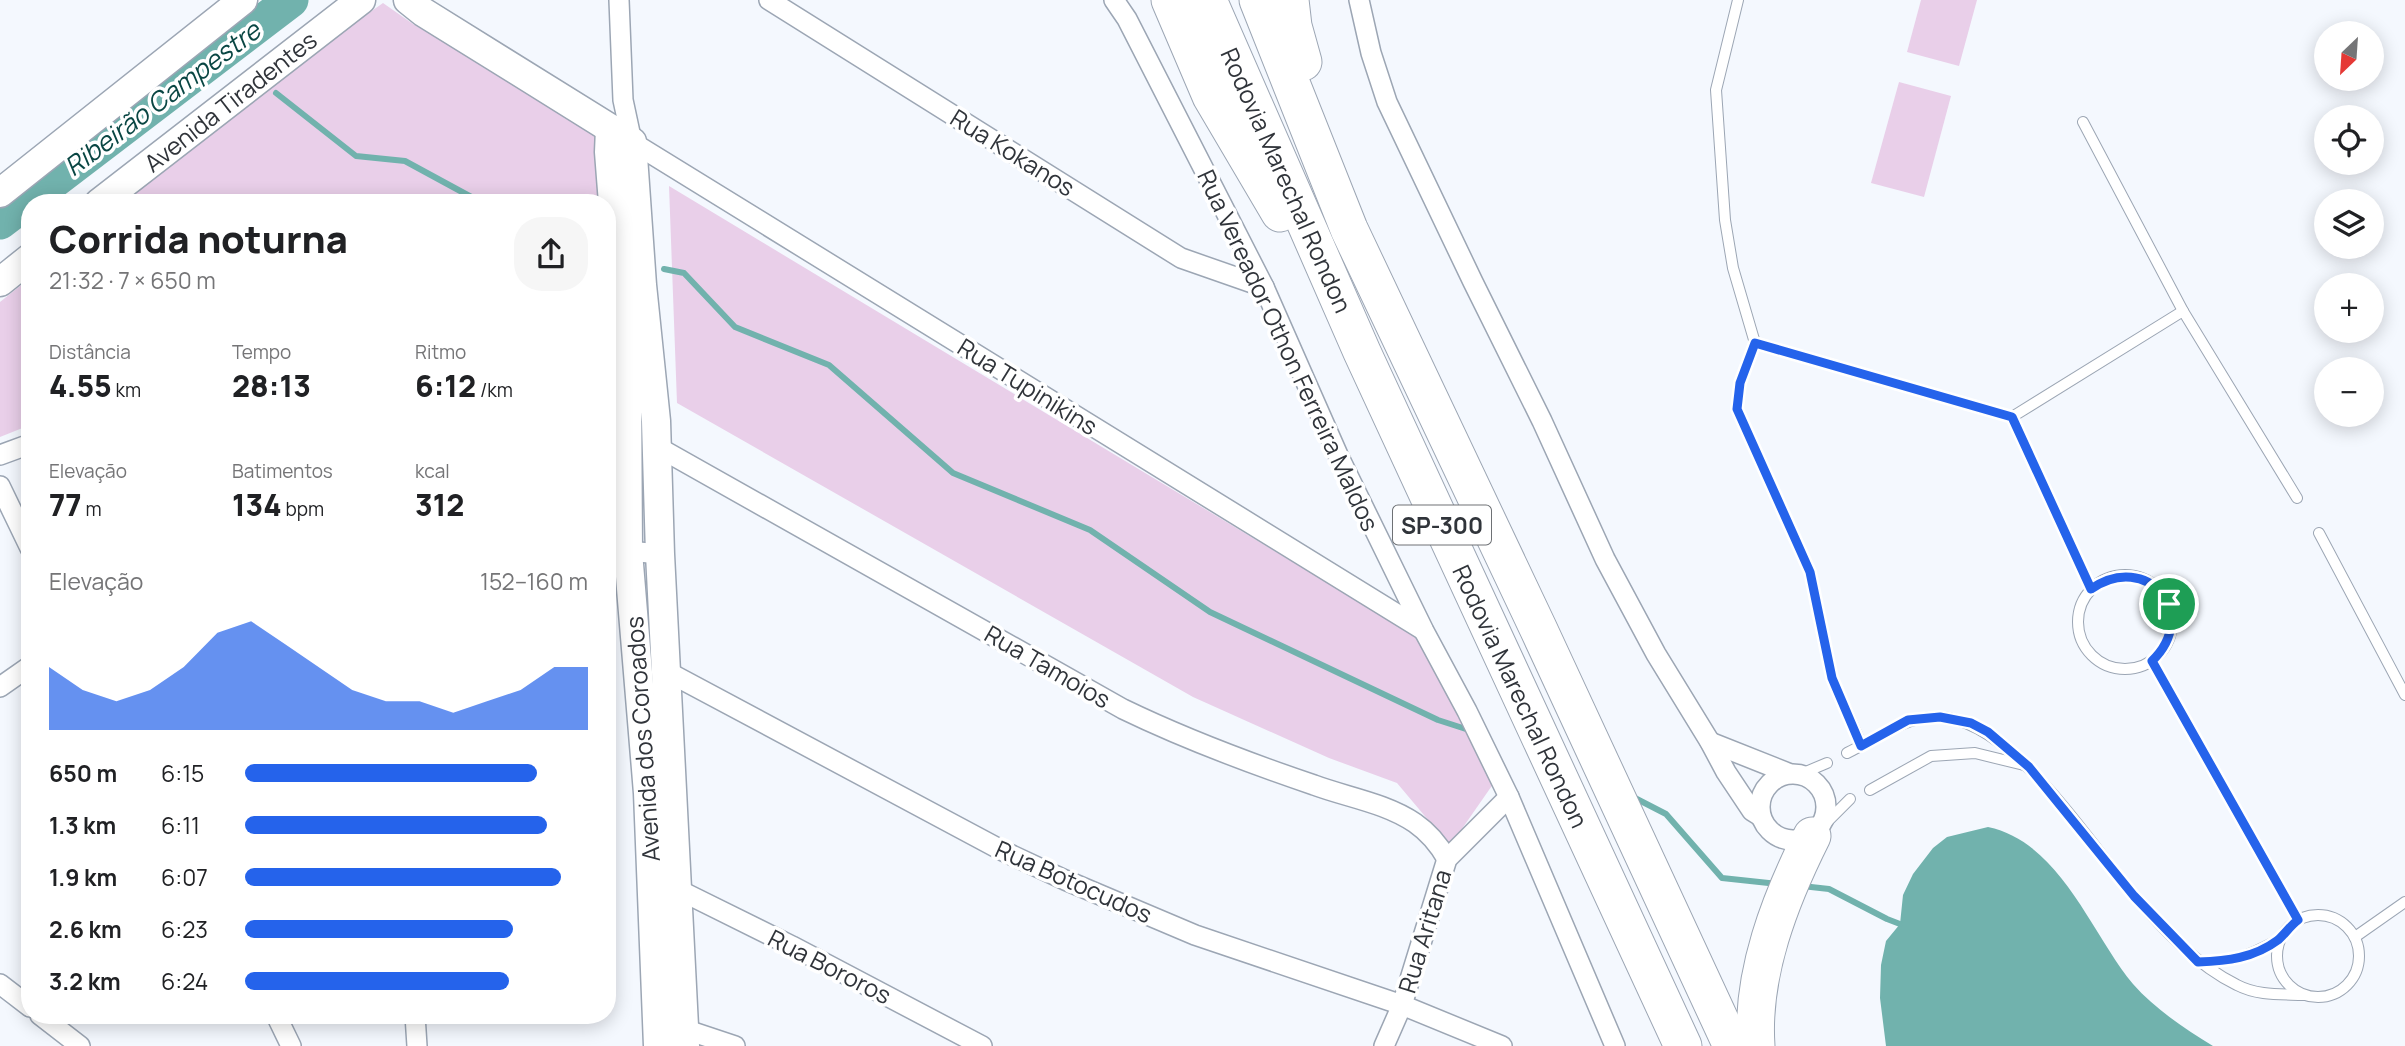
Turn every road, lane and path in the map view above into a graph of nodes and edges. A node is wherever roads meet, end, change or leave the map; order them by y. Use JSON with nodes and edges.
{"nodes":[{"id":1,"x":243,"y":0,"type":"edge"},
{"id":2,"x":361,"y":0,"type":"edge"},
{"id":3,"x":408,"y":0,"type":"edge"},
{"id":4,"x":619,"y":0,"type":"edge"},
{"id":5,"x":769,"y":0,"type":"edge"},
{"id":6,"x":1114,"y":0,"type":"edge"},
{"id":7,"x":1170,"y":0,"type":"edge"},
{"id":8,"x":1208,"y":0,"type":"edge"},
{"id":9,"x":1258,"y":0,"type":"edge"},
{"id":10,"x":1290,"y":0,"type":"edge"},
{"id":11,"x":1359,"y":0,"type":"edge"},
{"id":12,"x":1738,"y":0,"type":"edge"},
{"id":13,"x":2083,"y":122,"type":"dead end"},
{"id":14,"x":621,"y":136,"type":"junction"},
{"id":15,"x":0,"y":193,"type":"edge"},
{"id":16,"x":111,"y":194,"type":"edge"},
{"id":17,"x":1349,"y":229,"type":"junction"},
{"id":18,"x":21,"y":265,"type":"edge"},
{"id":19,"x":0,"y":282,"type":"edge"},
{"id":20,"x":1264,"y":287,"type":"junction"},
{"id":21,"x":2183,"y":311,"type":"junction"},
{"id":22,"x":1755,"y":343,"type":"junction"},
{"id":23,"x":626,"y":344,"type":"edge"},
{"id":24,"x":1362,"y":352,"type":"junction"},
{"id":25,"x":2012,"y":417,"type":"junction"},
{"id":26,"x":656,"y":446,"type":"junction"},
{"id":27,"x":21,"y":447,"type":"edge"},
{"id":28,"x":0,"y":455,"type":"edge"},
{"id":29,"x":0,"y":486,"type":"edge"},
{"id":30,"x":2297,"y":498,"type":"dead end"},
{"id":31,"x":21,"y":529,"type":"edge"},
{"id":32,"x":2319,"y":533,"type":"dead end"},
{"id":33,"x":618,"y":550,"type":"edge"},
{"id":34,"x":660,"y":554,"type":"junction"},
{"id":35,"x":2091,"y":589,"type":"junction"},
{"id":36,"x":1424,"y":631,"type":"junction"},
{"id":37,"x":2152,"y":661,"type":"junction"},
{"id":38,"x":666,"y":671,"type":"junction"},
{"id":39,"x":21,"y":672,"type":"edge"},
{"id":40,"x":0,"y":687,"type":"edge"},
{"id":41,"x":2405,"y":695,"type":"edge"},
{"id":42,"x":1710,"y":742,"type":"junction"},
{"id":43,"x":1861,"y":746,"type":"junction"},
{"id":44,"x":1847,"y":753,"type":"dead end"},
{"id":45,"x":1827,"y":763,"type":"dead end"},
{"id":46,"x":2029,"y":767,"type":"junction"},
{"id":47,"x":1794,"y":774,"type":"junction"},
{"id":48,"x":1870,"y":790,"type":"dead end"},
{"id":49,"x":1509,"y":797,"type":"junction"},
{"id":50,"x":1850,"y":799,"type":"dead end"},
{"id":51,"x":1760,"y":816,"type":"junction"},
{"id":52,"x":1817,"y":831,"type":"junction"},
{"id":53,"x":1447,"y":859,"type":"junction"},
{"id":54,"x":677,"y":889,"type":"junction"},
{"id":55,"x":2405,"y":902,"type":"edge"},
{"id":56,"x":2298,"y":920,"type":"junction"},
{"id":57,"x":2355,"y":937,"type":"junction"},
{"id":58,"x":2280,"y":939,"type":"junction"},
{"id":59,"x":2198,"y":962,"type":"junction"},
{"id":60,"x":0,"y":984,"type":"edge"},
{"id":61,"x":2304,"y":995,"type":"junction"},
{"id":62,"x":21,"y":1000,"type":"edge"},
{"id":63,"x":1402,"y":1005,"type":"junction"},
{"id":64,"x":52,"y":1024,"type":"edge"},
{"id":65,"x":280,"y":1024,"type":"edge"},
{"id":66,"x":416,"y":1024,"type":"edge"},
{"id":67,"x":671,"y":1037,"type":"edge"},
{"id":68,"x":80,"y":1046,"type":"edge"},
{"id":69,"x":291,"y":1046,"type":"edge"},
{"id":70,"x":417,"y":1046,"type":"edge"},
{"id":71,"x":735,"y":1046,"type":"edge"},
{"id":72,"x":982,"y":1046,"type":"edge"},
{"id":73,"x":1384,"y":1046,"type":"edge"},
{"id":74,"x":1502,"y":1046,"type":"edge"},
{"id":75,"x":1615,"y":1046,"type":"edge"},
{"id":76,"x":1683,"y":1046,"type":"edge"},
{"id":77,"x":1732,"y":1046,"type":"edge"},
{"id":78,"x":1756,"y":1046,"type":"edge"}],
"edges":[{"from":1,"to":15,"type":"street"},
{"from":2,"to":16,"type":"street","name":"Avenida Tiradentes"},
{"from":3,"to":14,"type":"street"},
{"from":4,"to":14,"type":"street","name":"Avenida dos Coroados"},
{"from":5,"to":20,"type":"street","name":"Rua Kokanos"},
{"from":6,"to":20,"type":"street","name":"Rua Vereador Othon Ferreira Maldos"},
{"from":7,"to":24,"type":"highway"},
{"from":8,"to":24,"type":"highway","name":"Rodovia Marechal Rondon","number":"SP-300"},
{"from":9,"to":17,"type":"highway","name":"Rodovia Marechal Rondon","number":"SP-300"},
{"from":10,"to":17,"type":"highway"},
{"from":11,"to":42,"type":"street"},
{"from":12,"to":22,"type":"lane"},
{"from":13,"to":21,"type":"lane"},
{"from":14,"to":23,"type":"street","name":"Avenida dos Coroados"},
{"from":14,"to":36,"type":"street","name":"Rua Tupinikins"},
{"from":17,"to":77,"type":"highway","name":"Rodovia Marechal Rondon","number":"SP-300"},
{"from":18,"to":19,"type":"street"},
{"from":20,"to":36,"type":"street","name":"Rua Vereador Othon Ferreira Maldos"},
{"from":21,"to":25,"type":"lane"},
{"from":21,"to":30,"type":"lane"},
{"from":22,"to":25,"type":"lane"},
{"from":22,"to":43,"type":"lane"},
{"from":23,"to":26,"type":"street","name":"Avenida dos Coroados"},
{"from":23,"to":33,"type":"street","name":"Avenida dos Coroados"},
{"from":24,"to":76,"type":"highway","name":"Rodovia Marechal Rondon","number":"SP-300"},
{"from":25,"to":35,"type":"lane"},
{"from":26,"to":34,"type":"street","name":"Avenida dos Coroados"},
{"from":26,"to":53,"type":"street","name":"Rua Tamoios"},
{"from":27,"to":28,"type":"street"},
{"from":29,"to":31,"type":"street"},
{"from":32,"to":41,"type":"lane"},
{"from":33,"to":34,"type":"street"},
{"from":33,"to":67,"type":"street","name":"Avenida dos Coroados"},
{"from":34,"to":38,"type":"street","name":"Avenida dos Coroados"},
{"from":35,"to":37,"type":"lane"},
{"from":35,"to":37,"type":"lane"},
{"from":36,"to":49,"type":"street","name":"Rua Vereador Othon Ferreira Maldos"},
{"from":37,"to":56,"type":"lane"},
{"from":38,"to":54,"type":"street","name":"Avenida dos Coroados"},
{"from":38,"to":63,"type":"street","name":"Rua Botocudos"},
{"from":39,"to":40,"type":"street"},
{"from":42,"to":47,"type":"street"},
{"from":42,"to":51,"type":"street"},
{"from":43,"to":44,"type":"lane"},
{"from":43,"to":46,"type":"lane"},
{"from":45,"to":47,"type":"lane"},
{"from":46,"to":48,"type":"lane"},
{"from":46,"to":59,"type":"lane"},
{"from":47,"to":51,"type":"street"},
{"from":47,"to":52,"type":"street"},
{"from":49,"to":53,"type":"street","name":"Rua Aritana"},
{"from":49,"to":75,"type":"street","name":"Rua Vereador Othon Ferreira Maldos"},
{"from":50,"to":52,"type":"lane"},
{"from":51,"to":52,"type":"street"},
{"from":52,"to":78,"type":"highway"},
{"from":53,"to":63,"type":"street","name":"Rua Aritana"},
{"from":54,"to":67,"type":"street","name":"Avenida dos Coroados"},
{"from":54,"to":72,"type":"street","name":"Rua Bororos"},
{"from":55,"to":57,"type":"lane"},
{"from":56,"to":57,"type":"lane"},
{"from":56,"to":58,"type":"lane"},
{"from":57,"to":61,"type":"lane"},
{"from":58,"to":59,"type":"lane"},
{"from":58,"to":61,"type":"lane"},
{"from":59,"to":61,"type":"lane"},
{"from":60,"to":62,"type":"street"},
{"from":63,"to":73,"type":"street","name":"Rua Aritana"},
{"from":63,"to":74,"type":"street","name":"Rua Botocudos"},
{"from":64,"to":68,"type":"street"},
{"from":65,"to":69,"type":"street"},
{"from":66,"to":70,"type":"street"},
{"from":67,"to":71,"type":"street"}]}
